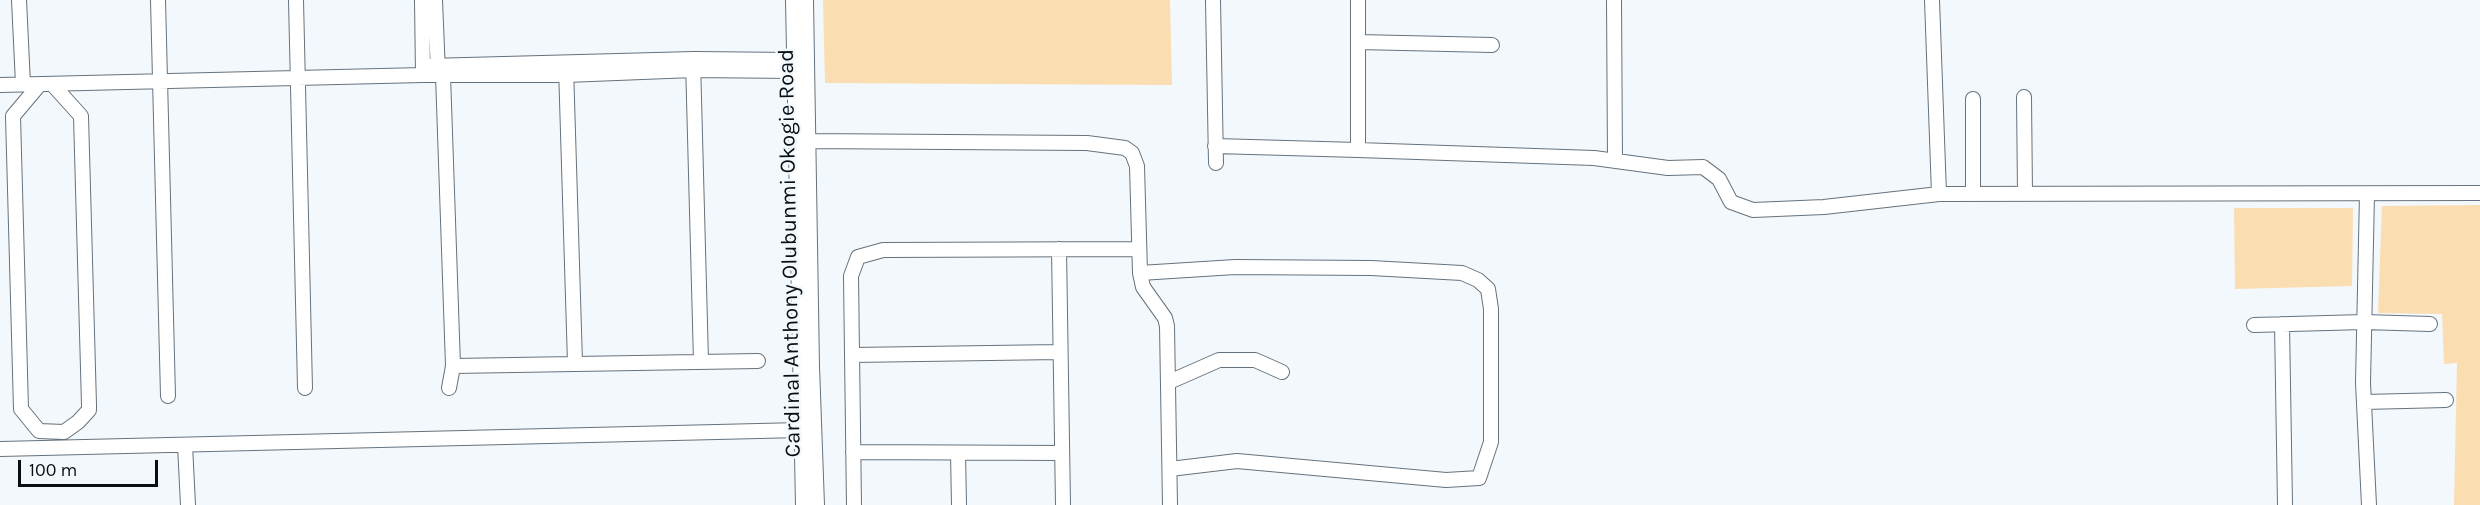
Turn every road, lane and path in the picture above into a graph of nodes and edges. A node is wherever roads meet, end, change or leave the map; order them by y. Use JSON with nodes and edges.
{"nodes":[{"id":1,"x":19,"y":0,"type":"edge"},
{"id":2,"x":158,"y":0,"type":"edge"},
{"id":3,"x":297,"y":0,"type":"edge"},
{"id":4,"x":422,"y":0,"type":"edge"},
{"id":5,"x":435,"y":0,"type":"edge"},
{"id":6,"x":793,"y":0,"type":"edge"},
{"id":7,"x":806,"y":0,"type":"edge"},
{"id":8,"x":1213,"y":0,"type":"edge"},
{"id":9,"x":1358,"y":0,"type":"edge"},
{"id":10,"x":1614,"y":0,"type":"edge"},
{"id":11,"x":1932,"y":0,"type":"edge"},
{"id":12,"x":1358,"y":42,"type":"junction"},
{"id":13,"x":1492,"y":45,"type":"dead end"},
{"id":14,"x":693,"y":64,"type":"junction"},
{"id":15,"x":794,"y":66,"type":"junction"},
{"id":16,"x":566,"y":68,"type":"junction"},
{"id":17,"x":423,"y":71,"type":"junction"},
{"id":18,"x":440,"y":72,"type":"junction"},
{"id":19,"x":297,"y":74,"type":"junction"},
{"id":20,"x":0,"y":77,"type":"edge"},
{"id":21,"x":161,"y":77,"type":"junction"},
{"id":22,"x":22,"y":80,"type":"junction"},
{"id":23,"x":46,"y":84,"type":"junction"},
{"id":24,"x":0,"y":85,"type":"edge"},
{"id":25,"x":2024,"y":98,"type":"dead end"},
{"id":26,"x":1973,"y":99,"type":"dead end"},
{"id":27,"x":808,"y":141,"type":"junction"},
{"id":28,"x":1215,"y":146,"type":"junction"},
{"id":29,"x":1358,"y":150,"type":"junction"},
{"id":30,"x":1615,"y":160,"type":"junction"},
{"id":31,"x":1216,"y":163,"type":"dead end"},
{"id":32,"x":2480,"y":193,"type":"edge"},
{"id":33,"x":1939,"y":194,"type":"junction"},
{"id":34,"x":1973,"y":194,"type":"junction"},
{"id":35,"x":2025,"y":194,"type":"junction"},
{"id":36,"x":2367,"y":194,"type":"junction"},
{"id":37,"x":1059,"y":249,"type":"junction"},
{"id":38,"x":1138,"y":249,"type":"junction"},
{"id":39,"x":1140,"y":273,"type":"junction"},
{"id":40,"x":2364,"y":322,"type":"junction"},
{"id":41,"x":2282,"y":324,"type":"junction"},
{"id":42,"x":2430,"y":324,"type":"dead end"},
{"id":43,"x":2254,"y":325,"type":"dead end"},
{"id":44,"x":1059,"y":352,"type":"junction"},
{"id":45,"x":852,"y":355,"type":"junction"},
{"id":46,"x":701,"y":361,"type":"junction"},
{"id":47,"x":758,"y":361,"type":"dead end"},
{"id":48,"x":575,"y":363,"type":"junction"},
{"id":49,"x":453,"y":366,"type":"junction"},
{"id":50,"x":1282,"y":372,"type":"dead end"},
{"id":51,"x":1169,"y":382,"type":"junction"},
{"id":52,"x":305,"y":388,"type":"dead end"},
{"id":53,"x":449,"y":388,"type":"dead end"},
{"id":54,"x":168,"y":396,"type":"dead end"},
{"id":55,"x":2446,"y":399,"type":"dead end"},
{"id":56,"x":2364,"y":402,"type":"junction"},
{"id":57,"x":801,"y":430,"type":"junction"},
{"id":58,"x":185,"y":445,"type":"junction"},
{"id":59,"x":0,"y":449,"type":"edge"},
{"id":60,"x":853,"y":452,"type":"junction"},
{"id":61,"x":958,"y":453,"type":"junction"},
{"id":62,"x":1062,"y":453,"type":"junction"},
{"id":63,"x":1170,"y":469,"type":"junction"},
{"id":64,"x":188,"y":505,"type":"edge"},
{"id":65,"x":803,"y":505,"type":"edge"},
{"id":66,"x":817,"y":505,"type":"edge"},
{"id":67,"x":854,"y":505,"type":"edge"},
{"id":68,"x":959,"y":505,"type":"edge"},
{"id":69,"x":1063,"y":505,"type":"edge"},
{"id":70,"x":1170,"y":505,"type":"edge"},
{"id":71,"x":2285,"y":505,"type":"edge"},
{"id":72,"x":2369,"y":505,"type":"edge"}],
"edges":[{"from":1,"to":22,"type":"street"},
{"from":2,"to":21,"type":"street"},
{"from":3,"to":19,"type":"street"},
{"from":4,"to":17,"type":"street"},
{"from":5,"to":18,"type":"street"},
{"from":6,"to":15,"type":"street","name":"Cardinal Anthony Olubunmi Okogie Road"},
{"from":7,"to":27,"type":"street","name":"Cardinal Anthony Olubunmi Okogie Road"},
{"from":8,"to":28,"type":"street"},
{"from":9,"to":12,"type":"street"},
{"from":10,"to":30,"type":"street"},
{"from":11,"to":33,"type":"street"},
{"from":12,"to":13,"type":"street"},
{"from":12,"to":29,"type":"street"},
{"from":14,"to":15,"type":"street"},
{"from":14,"to":16,"type":"street"},
{"from":14,"to":46,"type":"street"},
{"from":15,"to":57,"type":"street","name":"Cardinal Anthony Olubunmi Okogie Road"},
{"from":16,"to":18,"type":"street"},
{"from":16,"to":48,"type":"street"},
{"from":17,"to":18,"type":"street"},
{"from":17,"to":19,"type":"street"},
{"from":18,"to":49,"type":"street"},
{"from":19,"to":21,"type":"street"},
{"from":19,"to":52,"type":"street"},
{"from":20,"to":22,"type":"street"},
{"from":21,"to":22,"type":"street"},
{"from":21,"to":23,"type":"street"},
{"from":21,"to":54,"type":"street"},
{"from":22,"to":23,"type":"street"},
{"from":22,"to":24,"type":"street"},
{"from":23,"to":23,"type":"street"},
{"from":25,"to":35,"type":"street"},
{"from":26,"to":34,"type":"street"},
{"from":27,"to":38,"type":"street"},
{"from":27,"to":66,"type":"street","name":"Cardinal Anthony Olubunmi Okogie Road"},
{"from":28,"to":29,"type":"street"},
{"from":28,"to":31,"type":"street"},
{"from":29,"to":30,"type":"street"},
{"from":30,"to":33,"type":"street"},
{"from":32,"to":36,"type":"street"},
{"from":33,"to":34,"type":"street"},
{"from":34,"to":35,"type":"street"},
{"from":35,"to":36,"type":"street"},
{"from":36,"to":40,"type":"street"},
{"from":37,"to":38,"type":"street"},
{"from":37,"to":44,"type":"street"},
{"from":37,"to":45,"type":"street"},
{"from":38,"to":39,"type":"street"},
{"from":39,"to":51,"type":"street"},
{"from":39,"to":63,"type":"street"},
{"from":40,"to":41,"type":"street"},
{"from":40,"to":42,"type":"street"},
{"from":40,"to":56,"type":"street"},
{"from":41,"to":43,"type":"street"},
{"from":41,"to":71,"type":"street"},
{"from":44,"to":45,"type":"street"},
{"from":44,"to":62,"type":"street"},
{"from":45,"to":60,"type":"street"},
{"from":46,"to":47,"type":"street"},
{"from":46,"to":48,"type":"street"},
{"from":48,"to":49,"type":"street"},
{"from":49,"to":53,"type":"street"},
{"from":50,"to":51,"type":"street"},
{"from":51,"to":63,"type":"street"},
{"from":55,"to":56,"type":"street"},
{"from":56,"to":72,"type":"street"},
{"from":57,"to":58,"type":"street"},
{"from":57,"to":65,"type":"street","name":"Cardinal Anthony Olubunmi Okogie Road"},
{"from":58,"to":59,"type":"street"},
{"from":58,"to":64,"type":"street"},
{"from":60,"to":61,"type":"street"},
{"from":60,"to":67,"type":"street"},
{"from":61,"to":62,"type":"street"},
{"from":61,"to":68,"type":"street"},
{"from":62,"to":69,"type":"street"},
{"from":63,"to":70,"type":"street"}]}
